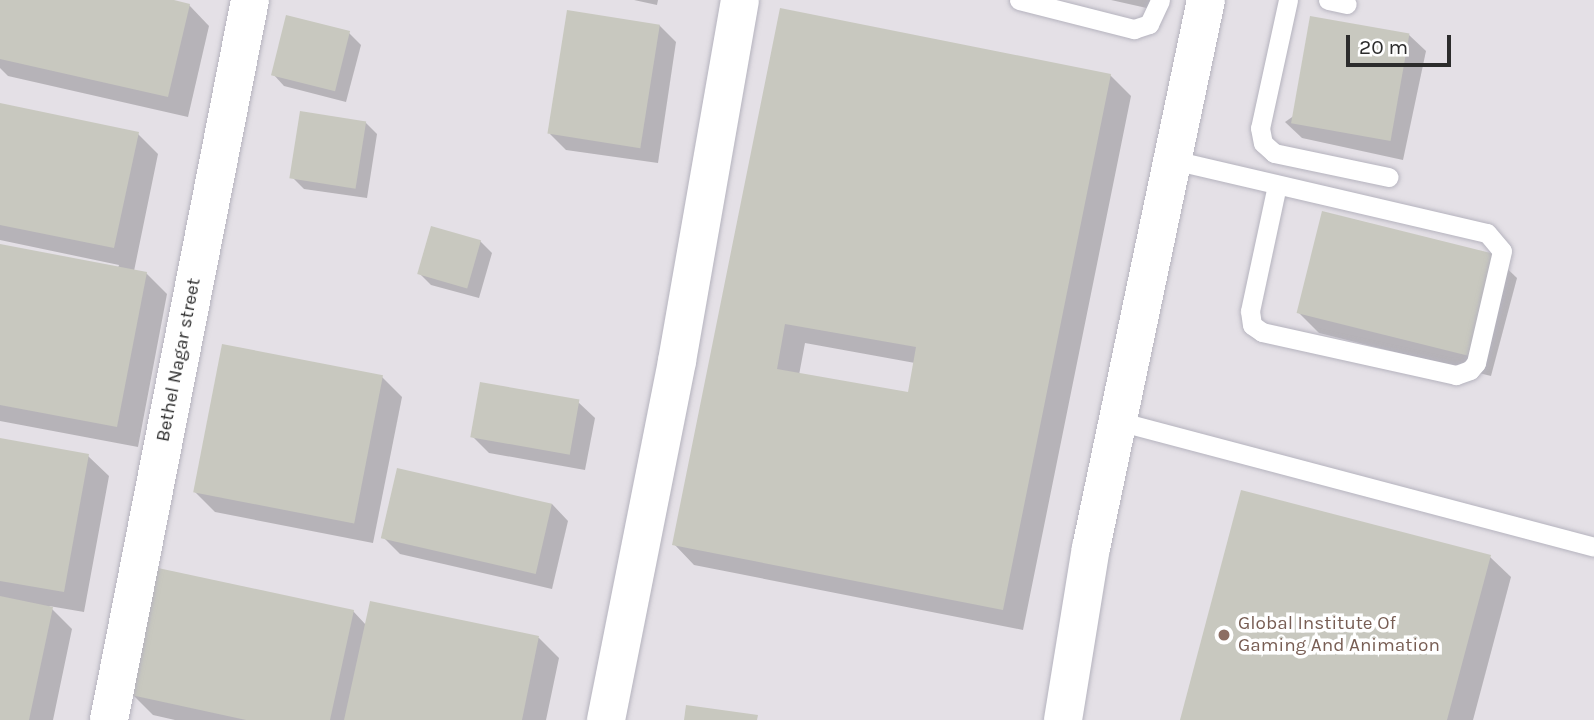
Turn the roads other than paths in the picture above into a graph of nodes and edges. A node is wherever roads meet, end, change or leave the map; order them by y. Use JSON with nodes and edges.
{"nodes":[{"id":1,"x":250,"y":0,"type":"edge"},
{"id":2,"x":740,"y":0,"type":"edge"},
{"id":3,"x":1019,"y":0,"type":"edge"},
{"id":4,"x":1160,"y":0,"type":"edge"},
{"id":5,"x":1206,"y":0,"type":"edge"},
{"id":6,"x":1288,"y":0,"type":"edge"},
{"id":7,"x":1172,"y":160,"type":"junction"},
{"id":8,"x":1390,"y":177,"type":"dead end"},
{"id":9,"x":1277,"y":185,"type":"junction"},
{"id":10,"x":1118,"y":421,"type":"junction"},
{"id":11,"x":1594,"y":547,"type":"edge"},
{"id":12,"x":109,"y":720,"type":"edge"},
{"id":13,"x":606,"y":720,"type":"edge"},
{"id":14,"x":1063,"y":720,"type":"edge"}],
"edges":[{"from":1,"to":12,"type":"street","name":"Bethel Nagar street"},
{"from":2,"to":13,"type":"street"},
{"from":3,"to":4,"type":"lane"},
{"from":5,"to":7,"type":"street"},
{"from":6,"to":8,"type":"lane"},
{"from":7,"to":9,"type":"lane"},
{"from":7,"to":10,"type":"street"},
{"from":9,"to":9,"type":"lane"},
{"from":10,"to":11,"type":"lane"},
{"from":10,"to":14,"type":"street"}]}
